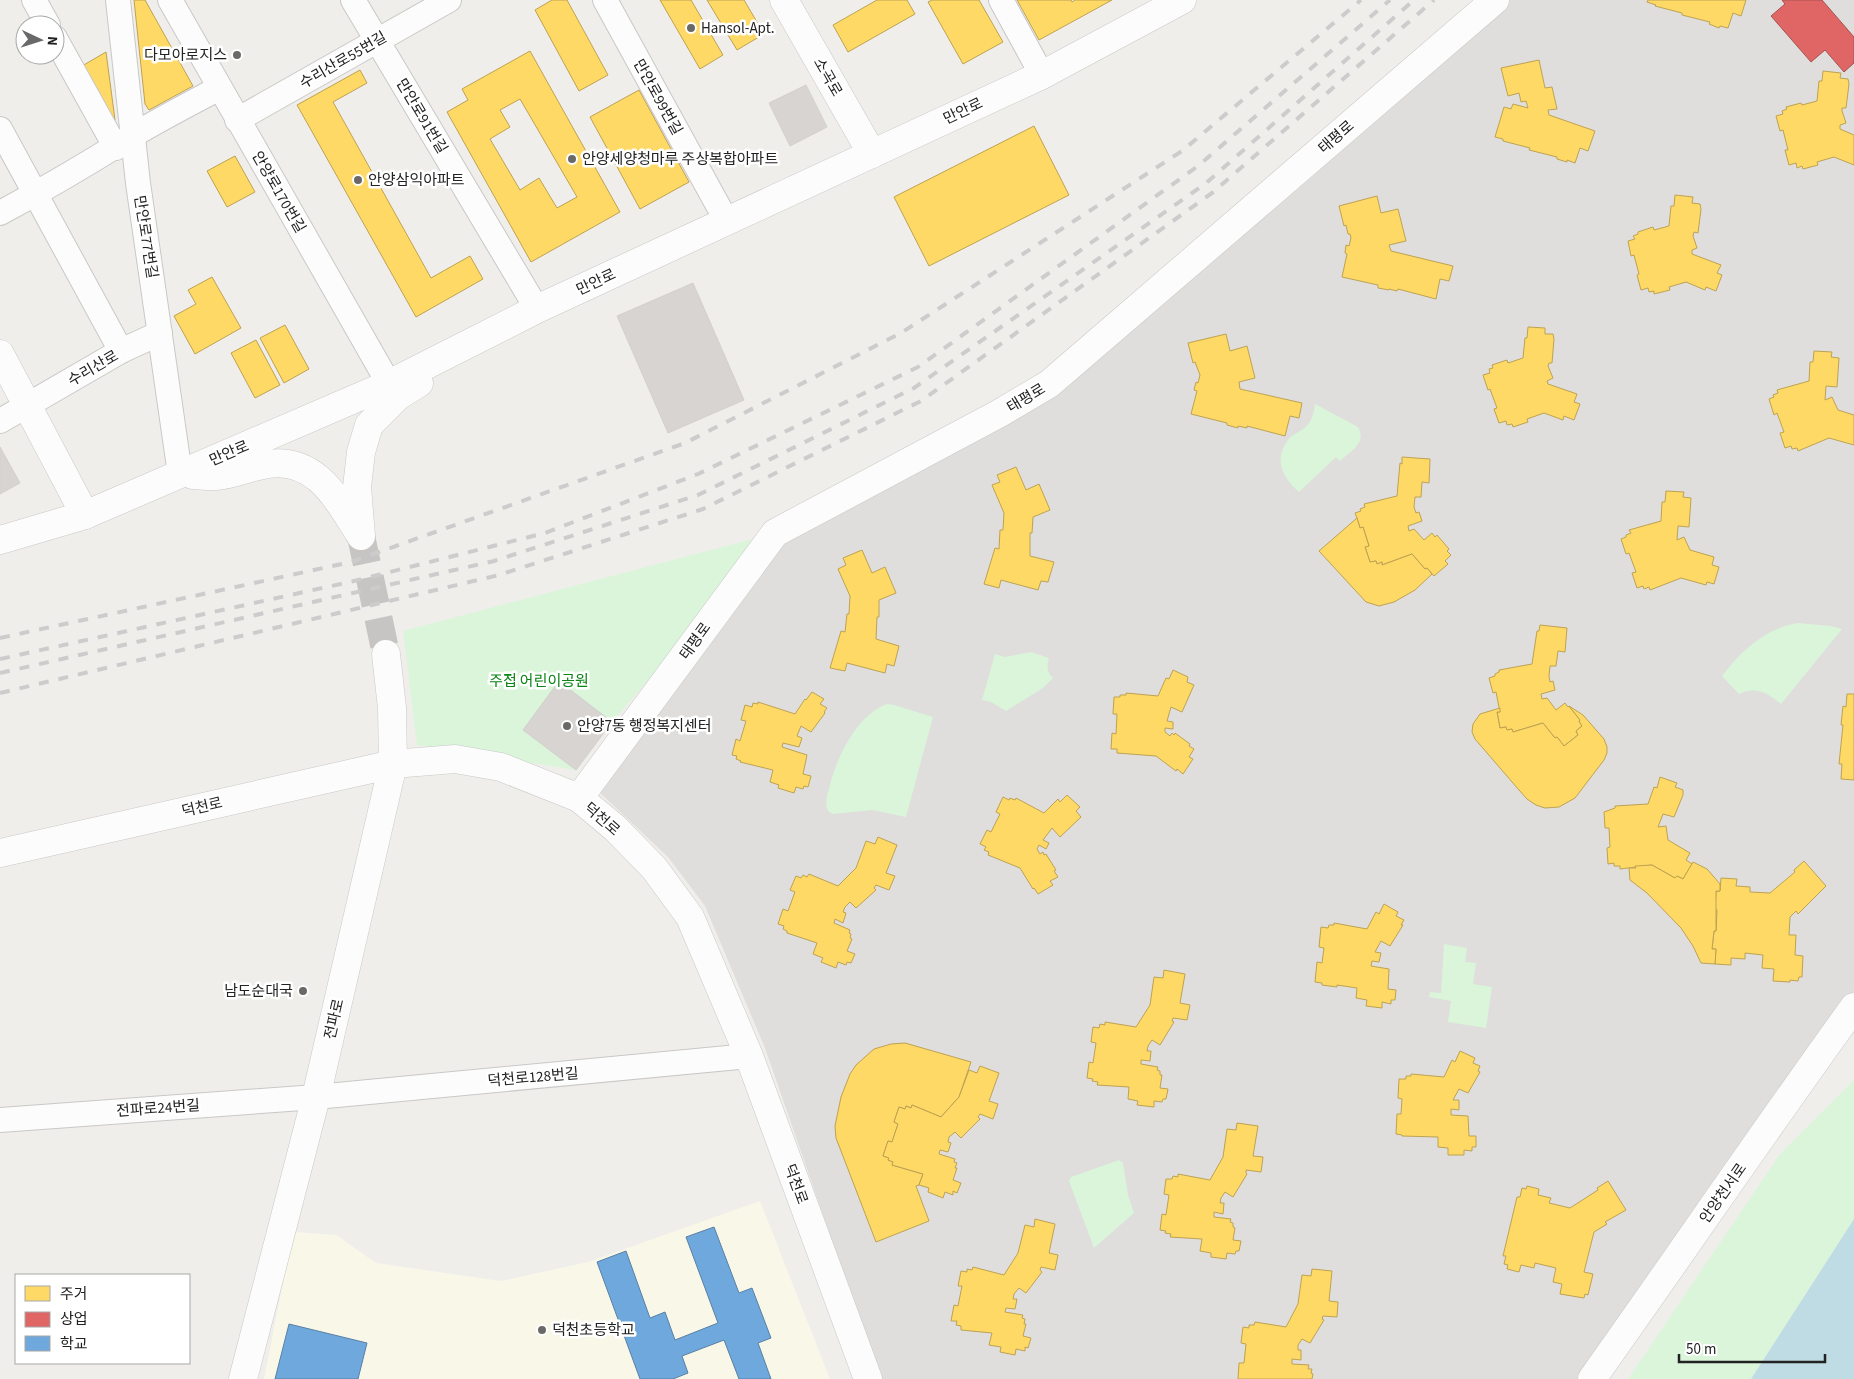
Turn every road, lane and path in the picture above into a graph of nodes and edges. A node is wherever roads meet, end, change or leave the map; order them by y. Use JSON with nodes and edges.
{"nodes":[{"id":1,"x":34,"y":0,"type":"edge"},
{"id":2,"x":118,"y":0,"type":"edge"},
{"id":3,"x":170,"y":0,"type":"edge"},
{"id":4,"x":353,"y":0,"type":"edge"},
{"id":5,"x":449,"y":0,"type":"edge"},
{"id":6,"x":605,"y":0,"type":"edge"},
{"id":7,"x":784,"y":0,"type":"edge"},
{"id":8,"x":1001,"y":0,"type":"edge"},
{"id":9,"x":1182,"y":0,"type":"edge"},
{"id":10,"x":1495,"y":0,"type":"edge"},
{"id":11,"x":42,"y":15,"type":"edge"},
{"id":12,"x":377,"y":41,"type":"junction"},
{"id":13,"x":65,"y":53,"type":"edge"},
{"id":14,"x":1042,"y":75,"type":"junction"},
{"id":15,"x":219,"y":88,"type":"junction"},
{"id":16,"x":237,"y":120,"type":"junction"},
{"id":17,"x":0,"y":129,"type":"edge"},
{"id":18,"x":124,"y":142,"type":"junction"},
{"id":19,"x":872,"y":154,"type":"junction"},
{"id":20,"x":36,"y":194,"type":"junction"},
{"id":21,"x":0,"y":212,"type":"edge"},
{"id":22,"x":726,"y":220,"type":"junction"},
{"id":23,"x":537,"y":309,"type":"junction"},
{"id":24,"x":160,"y":333,"type":"junction"},
{"id":25,"x":459,"y":348,"type":"junction"},
{"id":26,"x":121,"y":351,"type":"junction"},
{"id":27,"x":0,"y":354,"type":"edge"},
{"id":28,"x":389,"y":384,"type":"junction"},
{"id":29,"x":28,"y":406,"type":"junction"},
{"id":30,"x":0,"y":421,"type":"edge"},
{"id":31,"x":180,"y":474,"type":"junction"},
{"id":32,"x":85,"y":515,"type":"junction"},
{"id":33,"x":0,"y":540,"type":"edge"},
{"id":34,"x":386,"y":654,"type":"tunnel mouth"},
{"id":35,"x":393,"y":764,"type":"junction"},
{"id":36,"x":579,"y":798,"type":"junction"},
{"id":37,"x":0,"y":853,"type":"edge"},
{"id":38,"x":1854,"y":1007,"type":"edge"},
{"id":39,"x":749,"y":1056,"type":"junction"},
{"id":40,"x":316,"y":1097,"type":"junction"},
{"id":41,"x":0,"y":1120,"type":"edge"},
{"id":42,"x":243,"y":1379,"type":"edge"},
{"id":43,"x":868,"y":1379,"type":"edge"},
{"id":44,"x":1592,"y":1379,"type":"edge"}],
"edges":[{"from":1,"to":11,"type":"street"},
{"from":2,"to":18,"type":"street","name":"만안로77번길"},
{"from":3,"to":15,"type":"street","name":"안양로170번길"},
{"from":4,"to":12,"type":"street","name":"만안로91번길"},
{"from":5,"to":12,"type":"street","name":"수리산로55번길"},
{"from":6,"to":22,"type":"street","name":"만안로99번길"},
{"from":7,"to":19,"type":"street","name":"소곡로"},
{"from":8,"to":14,"type":"street"},
{"from":9,"to":14,"type":"street","name":"만안로"},
{"from":10,"to":36,"type":"street","name":"태평로"},
{"from":12,"to":16,"type":"street","name":"수리산로55번길"},
{"from":12,"to":23,"type":"street","name":"만안로91번길"},
{"from":13,"to":18,"type":"street"},
{"from":14,"to":19,"type":"street","name":"만안로"},
{"from":15,"to":16,"type":"street","name":"안양로170번길"},
{"from":15,"to":18,"type":"street"},
{"from":16,"to":28,"type":"street","name":"안양로170번길"},
{"from":17,"to":20,"type":"street"},
{"from":18,"to":20,"type":"street"},
{"from":18,"to":24,"type":"street","name":"만안로77번길"},
{"from":19,"to":22,"type":"street","name":"만안로"},
{"from":20,"to":21,"type":"street"},
{"from":20,"to":26,"type":"street"},
{"from":22,"to":23,"type":"street","name":"만안로"},
{"from":23,"to":25,"type":"street","name":"만안로"},
{"from":24,"to":26,"type":"street","name":"수리산로"},
{"from":24,"to":31,"type":"street","name":"만안로77번길"},
{"from":25,"to":28,"type":"street","name":"만안로"},
{"from":25,"to":31,"type":"street"},
{"from":26,"to":29,"type":"street","name":"수리산로"},
{"from":27,"to":29,"type":"street"},
{"from":28,"to":31,"type":"street","name":"만안로"},
{"from":29,"to":30,"type":"street","name":"수리산로"},
{"from":29,"to":32,"type":"street"},
{"from":31,"to":32,"type":"street","name":"만안로"},
{"from":32,"to":33,"type":"street","name":"만안로"},
{"from":34,"to":35,"type":"street","name":"전파로"},
{"from":35,"to":36,"type":"street","name":"덕천로"},
{"from":35,"to":37,"type":"street","name":"덕천로"},
{"from":35,"to":40,"type":"street","name":"전파로"},
{"from":36,"to":39,"type":"street","name":"덕천로"},
{"from":38,"to":44,"type":"street","name":"안양천서로"},
{"from":39,"to":40,"type":"street","name":"덕천로128번길"},
{"from":39,"to":43,"type":"street","name":"덕천로"},
{"from":40,"to":41,"type":"street","name":"전파로24번길"},
{"from":40,"to":42,"type":"street","name":"전파로"}]}
